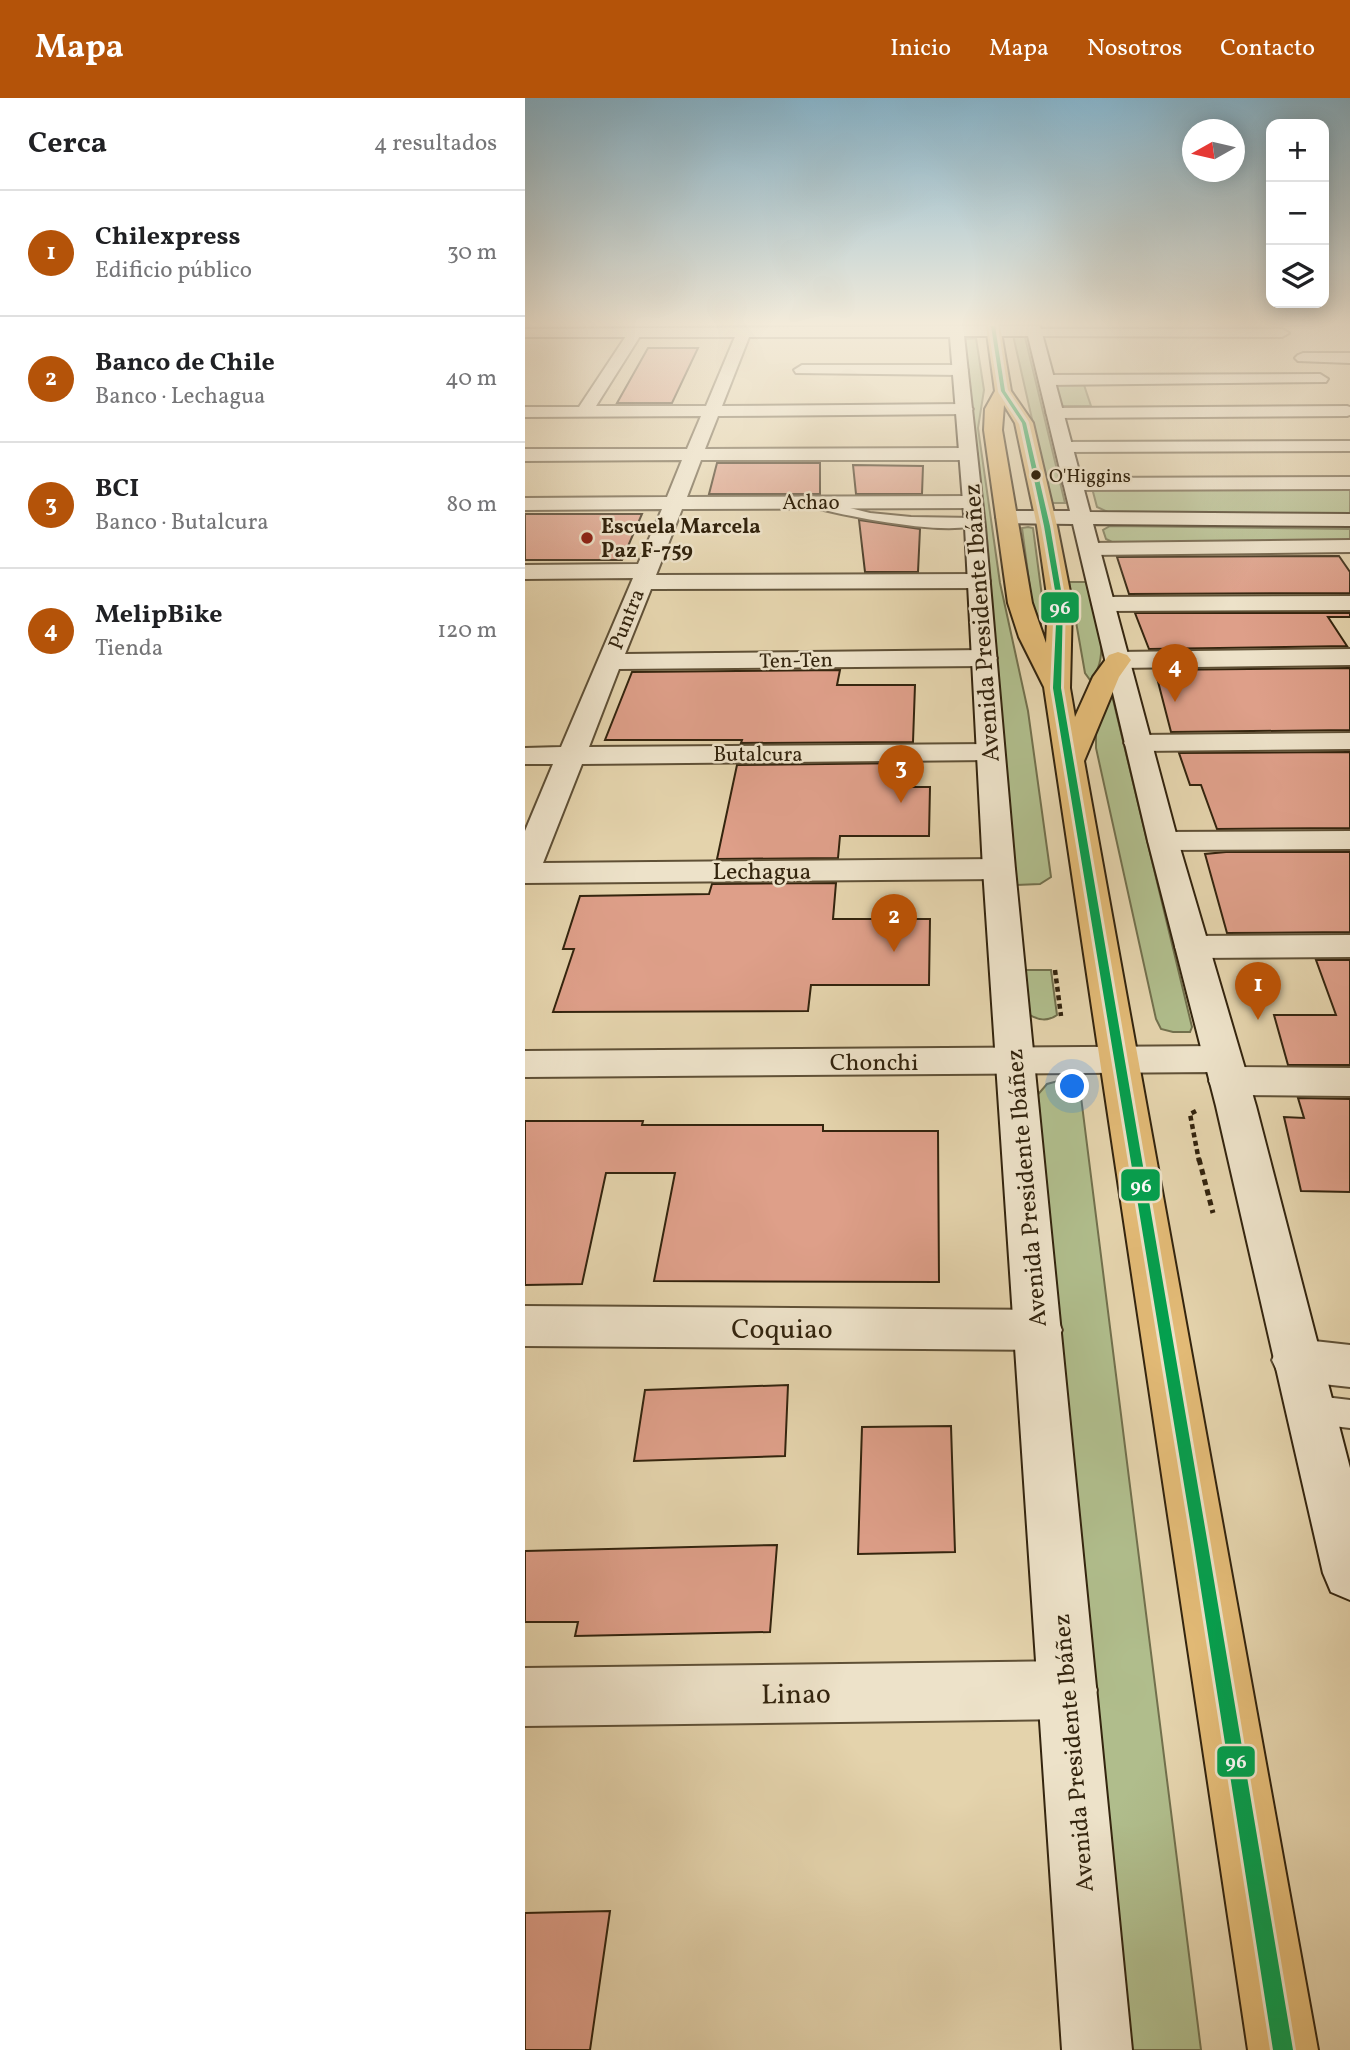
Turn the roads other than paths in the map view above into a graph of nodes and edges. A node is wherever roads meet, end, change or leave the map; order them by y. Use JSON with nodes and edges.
{"nodes":[{"id":1,"x":708,"y":417,"type":"edge"},
{"id":2,"x":966,"y":417,"type":"edge"},
{"id":3,"x":993,"y":417,"type":"edge"},
{"id":4,"x":1020,"y":417,"type":"edge"},
{"id":5,"x":1056,"y":417,"type":"edge"},
{"id":6,"x":1350,"y":446,"type":"edge"},
{"id":7,"x":1064,"y":447,"type":"junction"},
{"id":8,"x":968,"y":454,"type":"junction"},
{"id":9,"x":525,"y":455,"type":"edge"},
{"id":10,"x":692,"y":455,"type":"junction"},
{"id":11,"x":1073,"y":484,"type":"junction"},
{"id":12,"x":1350,"y":484,"type":"edge"},
{"id":13,"x":673,"y":503,"type":"junction"},
{"id":14,"x":525,"y":504,"type":"edge"},
{"id":15,"x":973,"y":512,"type":"junction"},
{"id":16,"x":1006,"y":517,"type":"junction"},
{"id":17,"x":1045,"y":517,"type":"junction"},
{"id":18,"x":1082,"y":518,"type":"junction"},
{"id":19,"x":1350,"y":520,"type":"edge"},
{"id":20,"x":1350,"y":546,"type":"edge"},
{"id":21,"x":1090,"y":549,"type":"junction"},
{"id":22,"x":525,"y":572,"type":"edge"},
{"id":23,"x":643,"y":576,"type":"junction"},
{"id":24,"x":979,"y":581,"type":"junction"},
{"id":25,"x":1350,"y":603,"type":"edge"},
{"id":26,"x":1104,"y":604,"type":"junction"},
{"id":27,"x":1350,"y":657,"type":"edge"},
{"id":28,"x":984,"y":658,"type":"junction"},
{"id":29,"x":1118,"y":660,"type":"junction"},
{"id":30,"x":608,"y":662,"type":"junction"},
{"id":31,"x":1057,"y":688,"type":"junction"},
{"id":32,"x":1350,"y":741,"type":"edge"},
{"id":33,"x":1138,"y":743,"type":"junction"},
{"id":34,"x":991,"y":752,"type":"junction"},
{"id":35,"x":571,"y":755,"type":"junction"},
{"id":36,"x":525,"y":756,"type":"edge"},
{"id":37,"x":1069,"y":762,"type":"junction"},
{"id":38,"x":1350,"y":840,"type":"edge"},
{"id":39,"x":1163,"y":841,"type":"junction"},
{"id":40,"x":999,"y":869,"type":"junction"},
{"id":41,"x":525,"y":871,"type":"edge"},
{"id":42,"x":1350,"y":946,"type":"edge"},
{"id":43,"x":1192,"y":947,"type":"junction"},
{"id":44,"x":1014,"y":1060,"type":"junction"},
{"id":45,"x":1119,"y":1061,"type":"junction"},
{"id":46,"x":525,"y":1064,"type":"edge"},
{"id":47,"x":1225,"y":1070,"type":"junction"},
{"id":48,"x":1350,"y":1082,"type":"edge"},
{"id":49,"x":525,"y":1326,"type":"edge"},
{"id":50,"x":1039,"y":1330,"type":"junction"},
{"id":51,"x":1296,"y":1360,"type":"junction"},
{"id":52,"x":1350,"y":1366,"type":"edge"},
{"id":53,"x":1308,"y":1409,"type":"junction"},
{"id":54,"x":1350,"y":1413,"type":"edge"},
{"id":55,"x":1350,"y":1573,"type":"edge"},
{"id":56,"x":1068,"y":1690,"type":"junction"},
{"id":57,"x":525,"y":1697,"type":"edge"},
{"id":58,"x":1097,"y":2050,"type":"edge"},
{"id":59,"x":1283,"y":2050,"type":"edge"}],
"edges":[{"from":1,"to":10,"type":"street","name":"Puntra"},
{"from":2,"to":8,"type":"street","name":"Avenida Presidente Ibáñez"},
{"from":3,"to":16,"type":"main road","name":"Avenida Presidente Ibáñez"},
{"from":4,"to":17,"type":"main road","name":"Avenida Presidente Ibáñez"},
{"from":5,"to":7,"type":"street"},
{"from":6,"to":7,"type":"street"},
{"from":7,"to":11,"type":"street"},
{"from":8,"to":10,"type":"street"},
{"from":8,"to":15,"type":"street","name":"Avenida Presidente Ibáñez"},
{"from":9,"to":10,"type":"street"},
{"from":10,"to":13,"type":"street","name":"Puntra"},
{"from":11,"to":12,"type":"street"},
{"from":11,"to":18,"type":"street"},
{"from":13,"to":14,"type":"street","name":"Achao"},
{"from":13,"to":15,"type":"street","name":"Achao"},
{"from":13,"to":23,"type":"street","name":"Puntra"},
{"from":15,"to":24,"type":"street","name":"Avenida Presidente Ibáñez"},
{"from":16,"to":17,"type":"street"},
{"from":16,"to":31,"type":"main road","name":"Avenida Presidente Ibáñez"},
{"from":17,"to":18,"type":"street"},
{"from":17,"to":31,"type":"main road","name":"Avenida Presidente Ibáñez"},
{"from":18,"to":19,"type":"street"},
{"from":18,"to":21,"type":"street"},
{"from":20,"to":21,"type":"street"},
{"from":21,"to":26,"type":"street"},
{"from":22,"to":23,"type":"street"},
{"from":23,"to":24,"type":"street"},
{"from":23,"to":30,"type":"street","name":"Puntra"},
{"from":24,"to":28,"type":"street","name":"Avenida Presidente Ibáñez"},
{"from":25,"to":26,"type":"street"},
{"from":26,"to":29,"type":"street"},
{"from":27,"to":29,"type":"street"},
{"from":28,"to":30,"type":"street","name":"Ten-Ten"},
{"from":28,"to":34,"type":"street","name":"Avenida Presidente Ibáñez"},
{"from":29,"to":33,"type":"street"},
{"from":29,"to":37,"type":"main road"},
{"from":30,"to":35,"type":"street","name":"Puntra"},
{"from":31,"to":37,"type":"main road","name":"Avenida Presidente Ibáñez"},
{"from":32,"to":33,"type":"street"},
{"from":33,"to":39,"type":"street"},
{"from":34,"to":35,"type":"street","name":"Butalcura"},
{"from":34,"to":40,"type":"street","name":"Avenida Presidente Ibáñez"},
{"from":35,"to":36,"type":"street","name":"Butalcura"},
{"from":35,"to":41,"type":"street","name":"Puntra"},
{"from":37,"to":45,"type":"main road","name":"Avenida Presidente Ibáñez"},
{"from":38,"to":39,"type":"street"},
{"from":39,"to":43,"type":"street"},
{"from":40,"to":41,"type":"street","name":"Lechagua"},
{"from":40,"to":44,"type":"street","name":"Avenida Presidente Ibáñez"},
{"from":42,"to":43,"type":"street"},
{"from":43,"to":47,"type":"street"},
{"from":44,"to":45,"type":"street","name":"Chonchi"},
{"from":44,"to":46,"type":"street","name":"Chonchi"},
{"from":44,"to":50,"type":"street","name":"Avenida Presidente Ibáñez"},
{"from":45,"to":47,"type":"street","name":"Chonchi"},
{"from":45,"to":59,"type":"main road","name":"Avenida Presidente Ibáñez"},
{"from":47,"to":48,"type":"street","name":"Chonchi"},
{"from":47,"to":51,"type":"street"},
{"from":49,"to":50,"type":"street","name":"Coquiao"},
{"from":50,"to":56,"type":"street","name":"Avenida Presidente Ibáñez"},
{"from":51,"to":52,"type":"street"},
{"from":51,"to":53,"type":"street"},
{"from":53,"to":54,"type":"lane"},
{"from":53,"to":55,"type":"street"},
{"from":56,"to":57,"type":"street","name":"Linao"},
{"from":56,"to":58,"type":"street","name":"Avenida Presidente Ibáñez"}]}
